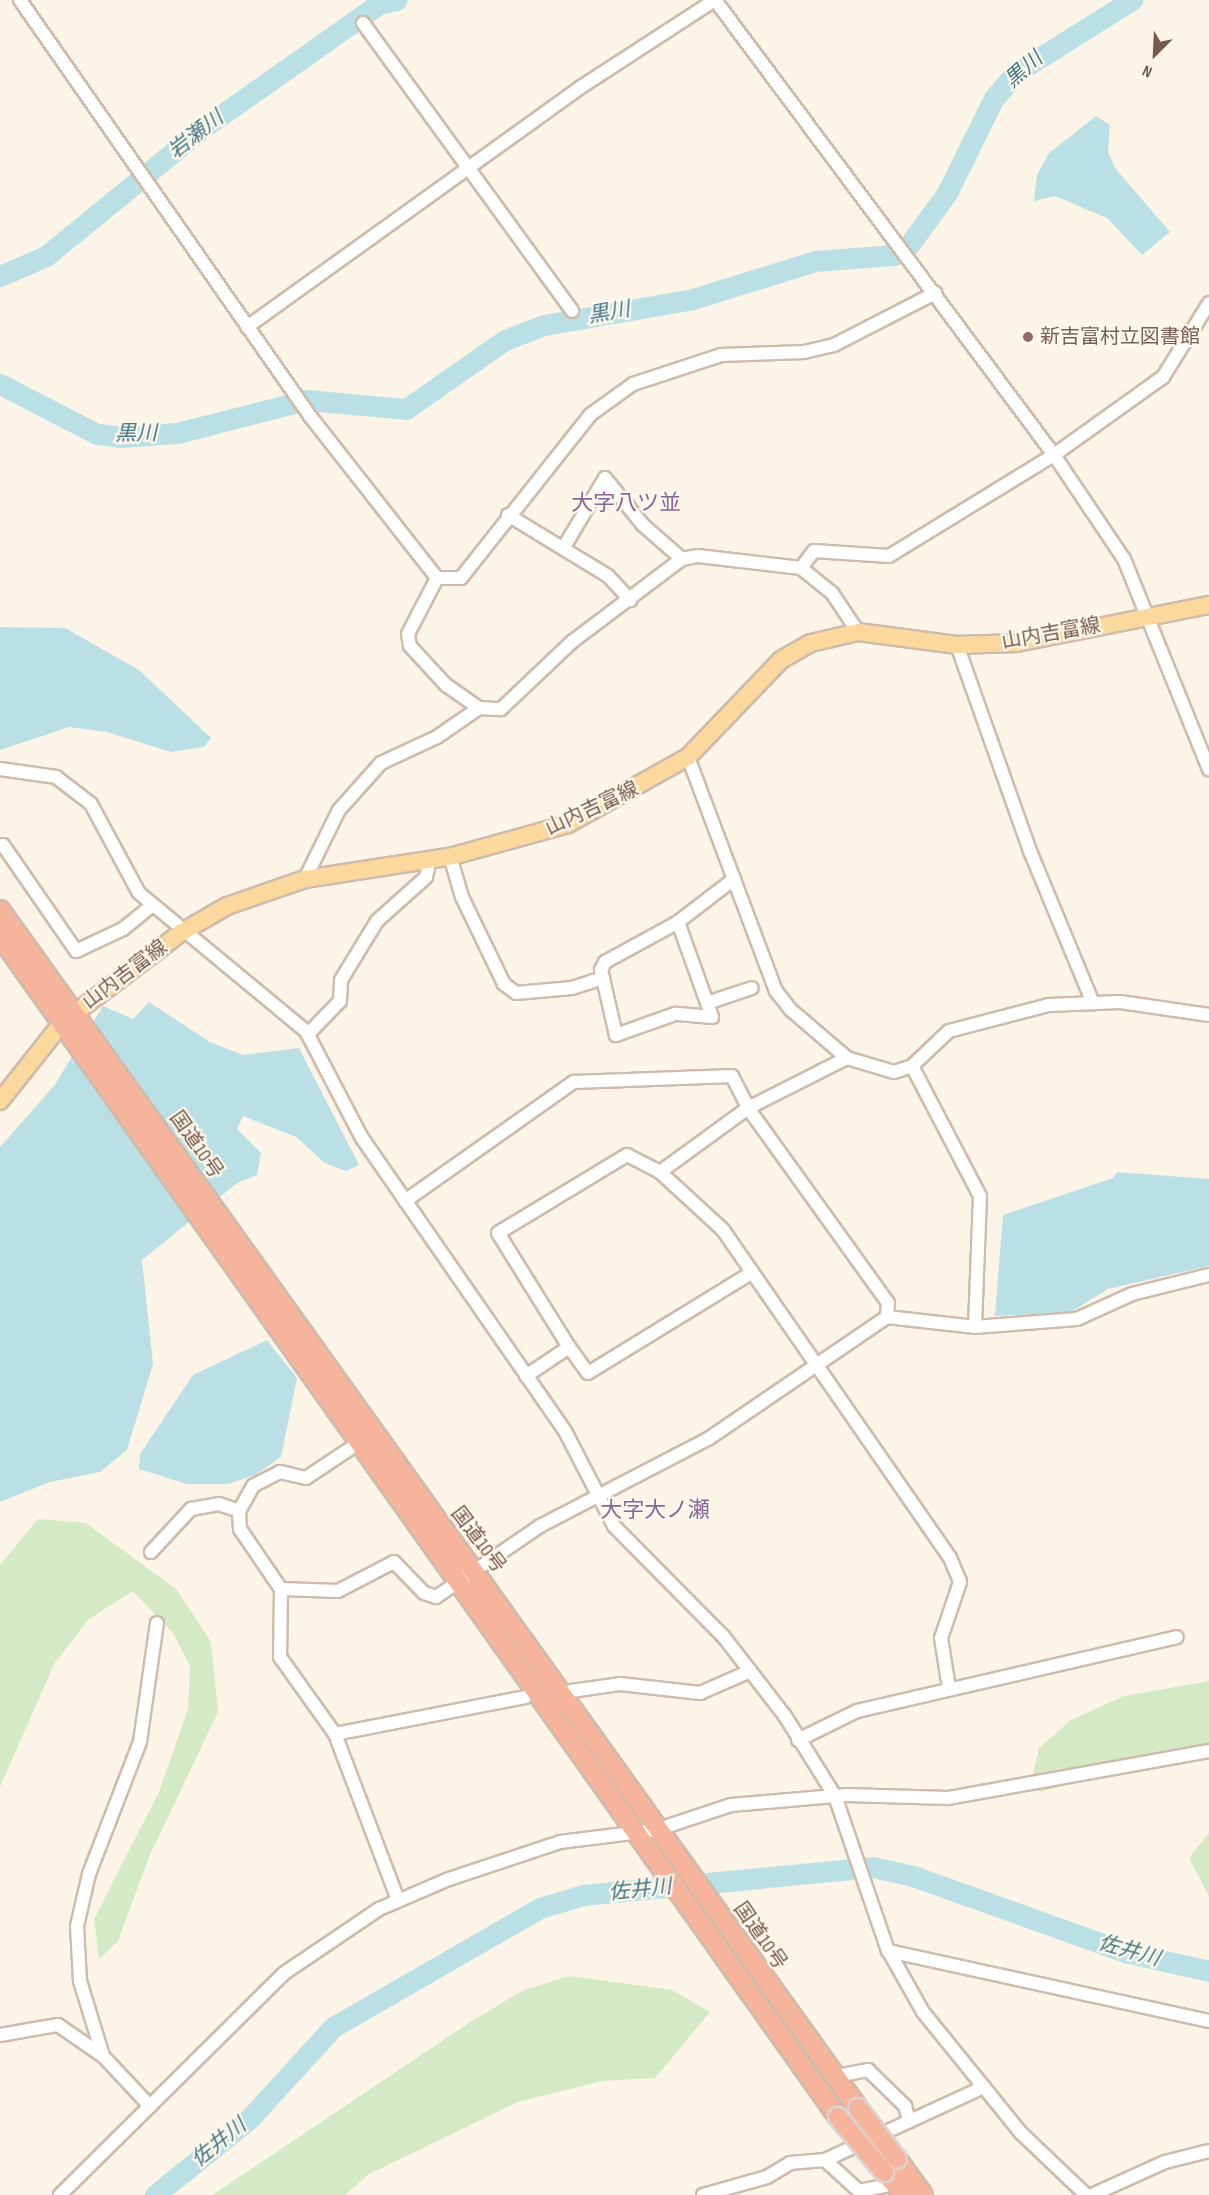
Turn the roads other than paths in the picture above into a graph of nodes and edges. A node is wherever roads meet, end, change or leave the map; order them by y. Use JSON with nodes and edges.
{"nodes":[{"id":1,"x":20,"y":0,"type":"edge"},
{"id":2,"x":715,"y":0,"type":"edge"},
{"id":3,"x":363,"y":23,"type":"dead end"},
{"id":4,"x":466,"y":169,"type":"junction"},
{"id":5,"x":935,"y":293,"type":"junction"},
{"id":6,"x":1209,"y":303,"type":"edge"},
{"id":7,"x":572,"y":311,"type":"dead end"},
{"id":8,"x":247,"y":327,"type":"junction"},
{"id":9,"x":1054,"y":455,"type":"junction"},
{"id":10,"x":508,"y":515,"type":"junction"},
{"id":11,"x":564,"y":546,"type":"junction"},
{"id":12,"x":682,"y":559,"type":"junction"},
{"id":13,"x":801,"y":568,"type":"junction"},
{"id":14,"x":437,"y":578,"type":"junction"},
{"id":15,"x":630,"y":600,"type":"junction"},
{"id":16,"x":1209,"y":605,"type":"edge"},
{"id":17,"x":1148,"y":617,"type":"junction"},
{"id":18,"x":858,"y":632,"type":"junction"},
{"id":19,"x":957,"y":645,"type":"junction"},
{"id":20,"x":479,"y":708,"type":"junction"},
{"id":21,"x":688,"y":757,"type":"junction"},
{"id":22,"x":0,"y":769,"type":"edge"},
{"id":23,"x":1209,"y":769,"type":"edge"},
{"id":24,"x":3,"y":845,"type":"dead end"},
{"id":25,"x":450,"y":856,"type":"junction"},
{"id":26,"x":430,"y":859,"type":"junction"},
{"id":27,"x":304,"y":879,"type":"junction"},
{"id":28,"x":734,"y":879,"type":"junction"},
{"id":29,"x":153,"y":905,"type":"junction"},
{"id":30,"x":0,"y":910,"type":"edge"},
{"id":31,"x":678,"y":922,"type":"junction"},
{"id":32,"x":182,"y":932,"type":"junction"},
{"id":33,"x":0,"y":936,"type":"edge"},
{"id":34,"x":603,"y":978,"type":"junction"},
{"id":35,"x":752,"y":988,"type":"dead end"},
{"id":36,"x":707,"y":1003,"type":"junction"},
{"id":37,"x":1094,"y":1003,"type":"junction"},
{"id":38,"x":1209,"y":1015,"type":"edge"},
{"id":39,"x":72,"y":1023,"type":"junction"},
{"id":40,"x":308,"y":1034,"type":"junction"},
{"id":41,"x":847,"y":1058,"type":"junction"},
{"id":42,"x":912,"y":1066,"type":"junction"},
{"id":43,"x":0,"y":1101,"type":"edge"},
{"id":44,"x":748,"y":1108,"type":"junction"},
{"id":45,"x":660,"y":1172,"type":"junction"},
{"id":46,"x":405,"y":1201,"type":"junction"},
{"id":47,"x":753,"y":1272,"type":"junction"},
{"id":48,"x":1209,"y":1275,"type":"edge"},
{"id":49,"x":887,"y":1317,"type":"junction"},
{"id":50,"x":975,"y":1327,"type":"junction"},
{"id":51,"x":569,"y":1347,"type":"junction"},
{"id":52,"x":819,"y":1368,"type":"junction"},
{"id":53,"x":526,"y":1376,"type":"junction"},
{"id":54,"x":360,"y":1442,"type":"junction"},
{"id":55,"x":601,"y":1495,"type":"junction"},
{"id":56,"x":238,"y":1511,"type":"junction"},
{"id":57,"x":151,"y":1552,"type":"dead end"},
{"id":58,"x":467,"y":1576,"type":"junction"},
{"id":59,"x":281,"y":1589,"type":"junction"},
{"id":60,"x":157,"y":1623,"type":"dead end"},
{"id":61,"x":1177,"y":1637,"type":"dead end"},
{"id":62,"x":750,"y":1671,"type":"junction"},
{"id":63,"x":949,"y":1688,"type":"junction"},
{"id":64,"x":571,"y":1691,"type":"dead end"},
{"id":65,"x":525,"y":1697,"type":"dead end"},
{"id":66,"x":335,"y":1734,"type":"junction"},
{"id":67,"x":798,"y":1740,"type":"junction"},
{"id":68,"x":1209,"y":1751,"type":"edge"},
{"id":69,"x":836,"y":1796,"type":"junction"},
{"id":70,"x":634,"y":1832,"type":"junction"},
{"id":71,"x":657,"y":1841,"type":"junction"},
{"id":72,"x":398,"y":1900,"type":"junction"},
{"id":73,"x":888,"y":1951,"type":"junction"},
{"id":74,"x":1209,"y":2021,"type":"edge"},
{"id":75,"x":0,"y":2035,"type":"edge"},
{"id":76,"x":103,"y":2056,"type":"junction"},
{"id":77,"x":832,"y":2077,"type":"junction"},
{"id":78,"x":984,"y":2087,"type":"junction"},
{"id":79,"x":150,"y":2106,"type":"junction"},
{"id":80,"x":909,"y":2121,"type":"junction"},
{"id":81,"x":1209,"y":2151,"type":"edge"},
{"id":82,"x":825,"y":2160,"type":"junction"},
{"id":83,"x":894,"y":2184,"type":"edge"},
{"id":84,"x":60,"y":2195,"type":"edge"},
{"id":85,"x":703,"y":2195,"type":"edge"},
{"id":86,"x":923,"y":2195,"type":"edge"},
{"id":87,"x":1086,"y":2195,"type":"edge"},
{"id":88,"x":1092,"y":2195,"type":"edge"}],
"edges":[{"from":1,"to":8,"type":"street"},
{"from":2,"to":4,"type":"street"},
{"from":2,"to":5,"type":"street"},
{"from":3,"to":4,"type":"street"},
{"from":4,"to":7,"type":"street"},
{"from":4,"to":8,"type":"street"},
{"from":5,"to":9,"type":"street"},
{"from":5,"to":10,"type":"street"},
{"from":6,"to":9,"type":"street"},
{"from":8,"to":14,"type":"street"},
{"from":9,"to":13,"type":"street"},
{"from":9,"to":17,"type":"street"},
{"from":10,"to":11,"type":"street"},
{"from":10,"to":14,"type":"street"},
{"from":11,"to":12,"type":"street"},
{"from":11,"to":15,"type":"street"},
{"from":12,"to":13,"type":"street"},
{"from":12,"to":15,"type":"street"},
{"from":13,"to":18,"type":"street"},
{"from":14,"to":20,"type":"street"},
{"from":15,"to":20,"type":"street"},
{"from":16,"to":17,"type":"main road","name":"山内吉富線"},
{"from":17,"to":19,"type":"main road","name":"山内吉富線"},
{"from":17,"to":23,"type":"street"},
{"from":18,"to":19,"type":"main road","name":"山内吉富線"},
{"from":18,"to":21,"type":"main road","name":"山内吉富線"},
{"from":19,"to":37,"type":"street"},
{"from":20,"to":27,"type":"street"},
{"from":21,"to":25,"type":"main road","name":"山内吉富線"},
{"from":21,"to":28,"type":"street"},
{"from":22,"to":29,"type":"street"},
{"from":24,"to":29,"type":"street"},
{"from":25,"to":26,"type":"main road","name":"山内吉富線"},
{"from":25,"to":34,"type":"street"},
{"from":26,"to":27,"type":"main road","name":"山内吉富線"},
{"from":26,"to":40,"type":"street"},
{"from":27,"to":32,"type":"main road","name":"山内吉富線"},
{"from":28,"to":31,"type":"street"},
{"from":28,"to":41,"type":"street"},
{"from":29,"to":32,"type":"street"},
{"from":30,"to":39,"type":"highway","name":"国道10号"},
{"from":31,"to":34,"type":"street"},
{"from":31,"to":36,"type":"street"},
{"from":32,"to":39,"type":"main road","name":"山内吉富線"},
{"from":32,"to":40,"type":"street"},
{"from":33,"to":39,"type":"highway","name":"国道10号"},
{"from":34,"to":36,"type":"street"},
{"from":35,"to":36,"type":"street"},
{"from":37,"to":38,"type":"street"},
{"from":37,"to":42,"type":"street"},
{"from":39,"to":43,"type":"main road","name":"山内吉富線"},
{"from":39,"to":54,"type":"highway","name":"国道10号"},
{"from":39,"to":58,"type":"highway","name":"国道10号"},
{"from":40,"to":46,"type":"street"},
{"from":41,"to":42,"type":"street"},
{"from":41,"to":44,"type":"street"},
{"from":42,"to":50,"type":"street"},
{"from":44,"to":45,"type":"street"},
{"from":44,"to":46,"type":"street"},
{"from":44,"to":49,"type":"street"},
{"from":45,"to":47,"type":"street"},
{"from":45,"to":51,"type":"street"},
{"from":46,"to":53,"type":"street"},
{"from":47,"to":51,"type":"street"},
{"from":47,"to":52,"type":"street"},
{"from":48,"to":50,"type":"street"},
{"from":49,"to":50,"type":"street"},
{"from":49,"to":52,"type":"street"},
{"from":51,"to":53,"type":"street"},
{"from":52,"to":55,"type":"street"},
{"from":52,"to":63,"type":"street"},
{"from":53,"to":55,"type":"street"},
{"from":54,"to":56,"type":"street"},
{"from":54,"to":58,"type":"highway","name":"国道10号"},
{"from":55,"to":58,"type":"street"},
{"from":55,"to":62,"type":"street"},
{"from":56,"to":57,"type":"street"},
{"from":56,"to":59,"type":"street"},
{"from":58,"to":59,"type":"street"},
{"from":58,"to":70,"type":"highway","name":"国道10号"},
{"from":58,"to":71,"type":"highway","name":"国道10号"},
{"from":59,"to":66,"type":"street"},
{"from":60,"to":76,"type":"street"},
{"from":61,"to":63,"type":"street"},
{"from":62,"to":64,"type":"street"},
{"from":62,"to":67,"type":"street"},
{"from":63,"to":67,"type":"street"},
{"from":65,"to":66,"type":"street"},
{"from":66,"to":72,"type":"street"},
{"from":67,"to":69,"type":"street"},
{"from":68,"to":69,"type":"street"},
{"from":69,"to":71,"type":"street"},
{"from":69,"to":73,"type":"street"},
{"from":70,"to":71,"type":"highway","name":"国道10号"},
{"from":70,"to":72,"type":"street"},
{"from":71,"to":77,"type":"highway","name":"国道10号"},
{"from":71,"to":83,"type":"highway","name":"国道10号","bridge":true},
{"from":72,"to":79,"type":"street"},
{"from":73,"to":74,"type":"street"},
{"from":73,"to":78,"type":"street"},
{"from":75,"to":76,"type":"street"},
{"from":76,"to":79,"type":"street"},
{"from":77,"to":80,"type":"street"},
{"from":77,"to":86,"type":"highway","name":"国道10号","bridge":true},
{"from":78,"to":80,"type":"street"},
{"from":78,"to":87,"type":"street"},
{"from":79,"to":84,"type":"street"},
{"from":80,"to":82,"type":"street"},
{"from":81,"to":88,"type":"street"},
{"from":82,"to":83,"type":"street"},
{"from":82,"to":85,"type":"street"}]}
